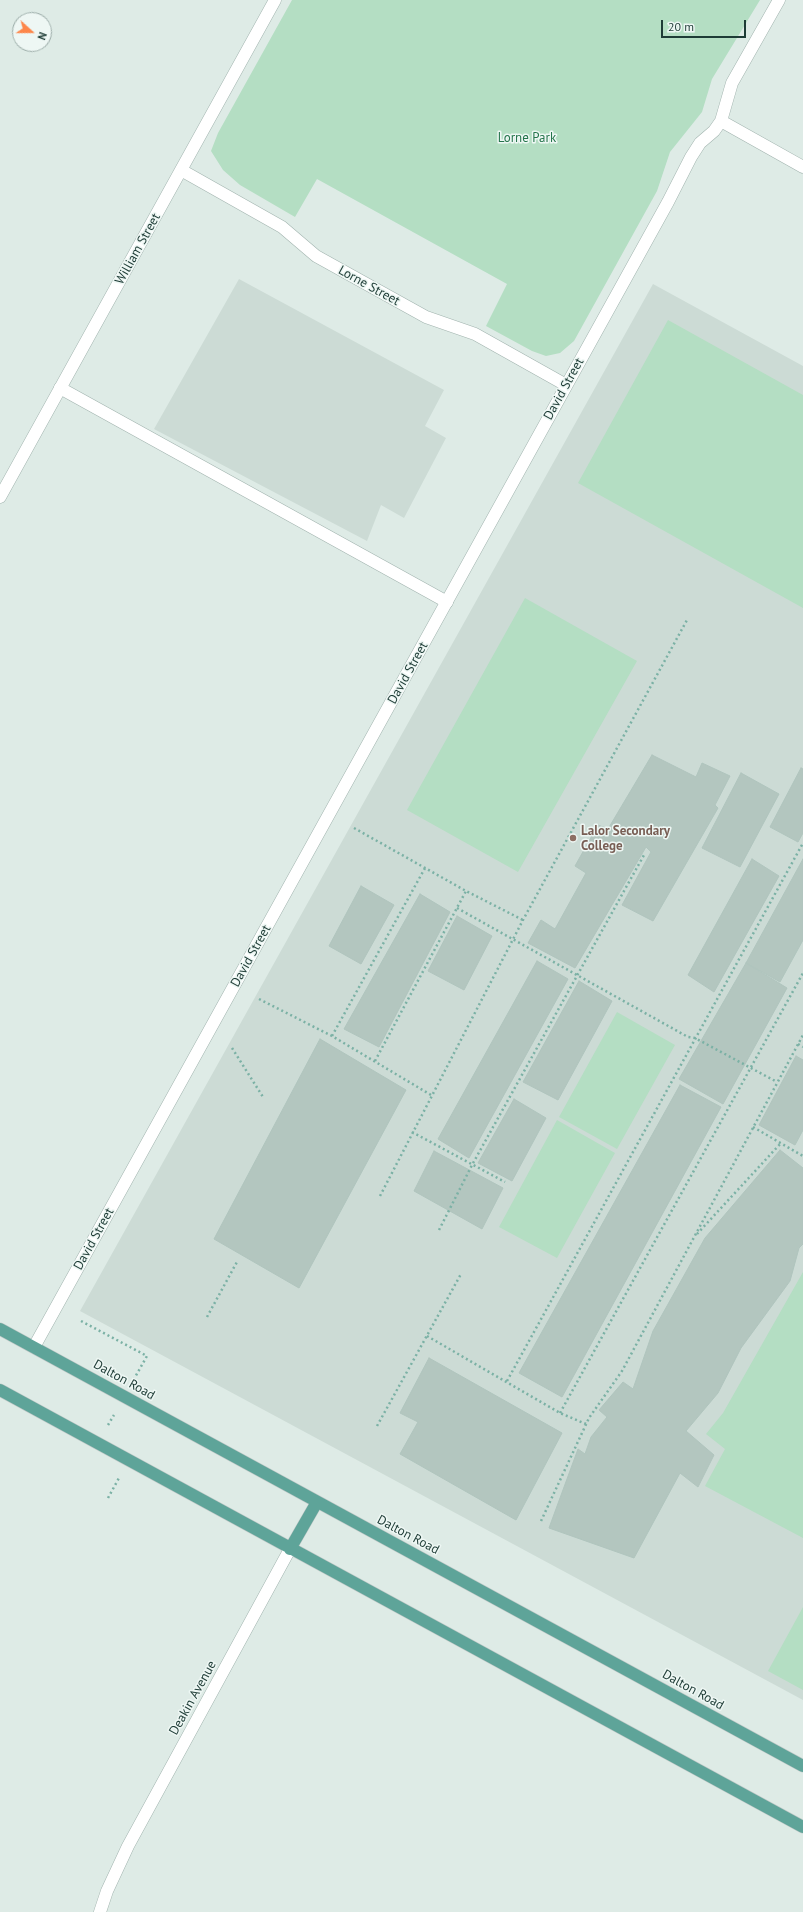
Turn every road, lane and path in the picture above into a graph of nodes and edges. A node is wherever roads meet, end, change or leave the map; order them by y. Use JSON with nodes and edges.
{"nodes":[{"id":1,"x":275,"y":0,"type":"edge"},
{"id":2,"x":779,"y":0,"type":"edge"},
{"id":3,"x":721,"y":122,"type":"junction"},
{"id":4,"x":803,"y":167,"type":"edge"},
{"id":5,"x":181,"y":170,"type":"junction"},
{"id":6,"x":566,"y":386,"type":"junction"},
{"id":7,"x":60,"y":388,"type":"junction"},
{"id":8,"x":0,"y":497,"type":"edge"},
{"id":9,"x":447,"y":602,"type":"junction"},
{"id":10,"x":687,"y":620,"type":"dead end"},
{"id":11,"x":354,"y":828,"type":"dead end"},
{"id":12,"x":803,"y":843,"type":"edge"},
{"id":13,"x":644,"y":855,"type":"dead end"},
{"id":14,"x":425,"y":868,"type":"junction"},
{"id":15,"x":466,"y":891,"type":"junction"},
{"id":16,"x":457,"y":908,"type":"junction"},
{"id":17,"x":523,"y":920,"type":"junction"},
{"id":18,"x":513,"y":939,"type":"junction"},
{"id":19,"x":803,"y":973,"type":"edge"},
{"id":20,"x":576,"y":975,"type":"junction"},
{"id":21,"x":259,"y":999,"type":"dead end"},
{"id":22,"x":803,"y":1035,"type":"edge"},
{"id":23,"x":332,"y":1036,"type":"junction"},
{"id":24,"x":695,"y":1038,"type":"junction"},
{"id":25,"x":798,"y":1044,"type":"junction"},
{"id":26,"x":803,"y":1047,"type":"edge"},
{"id":27,"x":232,"y":1048,"type":"dead end"},
{"id":28,"x":375,"y":1060,"type":"junction"},
{"id":29,"x":751,"y":1067,"type":"junction"},
{"id":30,"x":777,"y":1082,"type":"junction"},
{"id":31,"x":431,"y":1095,"type":"junction"},
{"id":32,"x":263,"y":1097,"type":"dead end"},
{"id":33,"x":753,"y":1127,"type":"junction"},
{"id":34,"x":412,"y":1132,"type":"junction"},
{"id":35,"x":781,"y":1142,"type":"junction"},
{"id":36,"x":803,"y":1156,"type":"edge"},
{"id":37,"x":472,"y":1165,"type":"junction"},
{"id":38,"x":505,"y":1182,"type":"dead end"},
{"id":39,"x":380,"y":1196,"type":"dead end"},
{"id":40,"x":439,"y":1230,"type":"dead end"},
{"id":41,"x":694,"y":1238,"type":"junction"},
{"id":42,"x":238,"y":1260,"type":"dead end"},
{"id":43,"x":461,"y":1274,"type":"dead end"},
{"id":44,"x":207,"y":1317,"type":"dead end"},
{"id":45,"x":0,"y":1329,"type":"edge"},
{"id":46,"x":427,"y":1336,"type":"junction"},
{"id":47,"x":34,"y":1347,"type":"junction"},
{"id":48,"x":507,"y":1381,"type":"junction"},
{"id":49,"x":0,"y":1390,"type":"edge"},
{"id":50,"x":560,"y":1413,"type":"junction"},
{"id":51,"x":586,"y":1424,"type":"junction"},
{"id":52,"x":377,"y":1426,"type":"dead end"},
{"id":53,"x":317,"y":1502,"type":"junction"},
{"id":54,"x":541,"y":1521,"type":"dead end"},
{"id":55,"x":290,"y":1549,"type":"junction"},
{"id":56,"x":803,"y":1766,"type":"edge"},
{"id":57,"x":803,"y":1827,"type":"edge"},
{"id":58,"x":100,"y":1912,"type":"edge"}],
"edges":[{"from":1,"to":5,"type":"street","name":"William Street"},
{"from":2,"to":3,"type":"street","name":"David Street"},
{"from":3,"to":4,"type":"street"},
{"from":3,"to":6,"type":"street","name":"David Street"},
{"from":5,"to":6,"type":"street","name":"Lorne Street"},
{"from":5,"to":7,"type":"street","name":"William Street"},
{"from":6,"to":9,"type":"street","name":"David Street"},
{"from":7,"to":8,"type":"street","name":"William Street"},
{"from":7,"to":9,"type":"street"},
{"from":9,"to":47,"type":"street","name":"David Street"},
{"from":10,"to":17,"type":"path"},
{"from":11,"to":14,"type":"path"},
{"from":12,"to":24,"type":"path"},
{"from":13,"to":20,"type":"path"},
{"from":14,"to":15,"type":"path"},
{"from":14,"to":23,"type":"path"},
{"from":15,"to":16,"type":"path"},
{"from":15,"to":17,"type":"path"},
{"from":16,"to":18,"type":"path"},
{"from":16,"to":28,"type":"path"},
{"from":17,"to":18,"type":"path"},
{"from":18,"to":20,"type":"path"},
{"from":18,"to":31,"type":"path"},
{"from":19,"to":29,"type":"path"},
{"from":20,"to":24,"type":"path"},
{"from":20,"to":37,"type":"path"},
{"from":21,"to":23,"type":"path"},
{"from":22,"to":25,"type":"path"},
{"from":23,"to":28,"type":"path"},
{"from":24,"to":29,"type":"path"},
{"from":24,"to":48,"type":"path"},
{"from":25,"to":26,"type":"path"},
{"from":25,"to":30,"type":"path"},
{"from":27,"to":32,"type":"path"},
{"from":28,"to":31,"type":"path"},
{"from":29,"to":30,"type":"path"},
{"from":29,"to":50,"type":"path"},
{"from":30,"to":33,"type":"path"},
{"from":31,"to":34,"type":"path"},
{"from":33,"to":35,"type":"path"},
{"from":33,"to":41,"type":"path"},
{"from":34,"to":37,"type":"path"},
{"from":34,"to":39,"type":"path"},
{"from":35,"to":36,"type":"path"},
{"from":35,"to":41,"type":"path"},
{"from":37,"to":38,"type":"path"},
{"from":37,"to":40,"type":"path"},
{"from":41,"to":51,"type":"path"},
{"from":42,"to":44,"type":"path"},
{"from":43,"to":46,"type":"path"},
{"from":45,"to":47,"type":"main road","name":"Dalton Road"},
{"from":46,"to":48,"type":"path"},
{"from":46,"to":52,"type":"path"},
{"from":47,"to":53,"type":"main road","name":"Dalton Road"},
{"from":48,"to":50,"type":"path"},
{"from":49,"to":55,"type":"main road"},
{"from":50,"to":51,"type":"path"},
{"from":51,"to":54,"type":"path"},
{"from":53,"to":55,"type":"main road","name":"Deakin Avenue"},
{"from":53,"to":56,"type":"main road","name":"Dalton Road"},
{"from":55,"to":57,"type":"main road"},
{"from":55,"to":58,"type":"street","name":"Deakin Avenue"}]}
